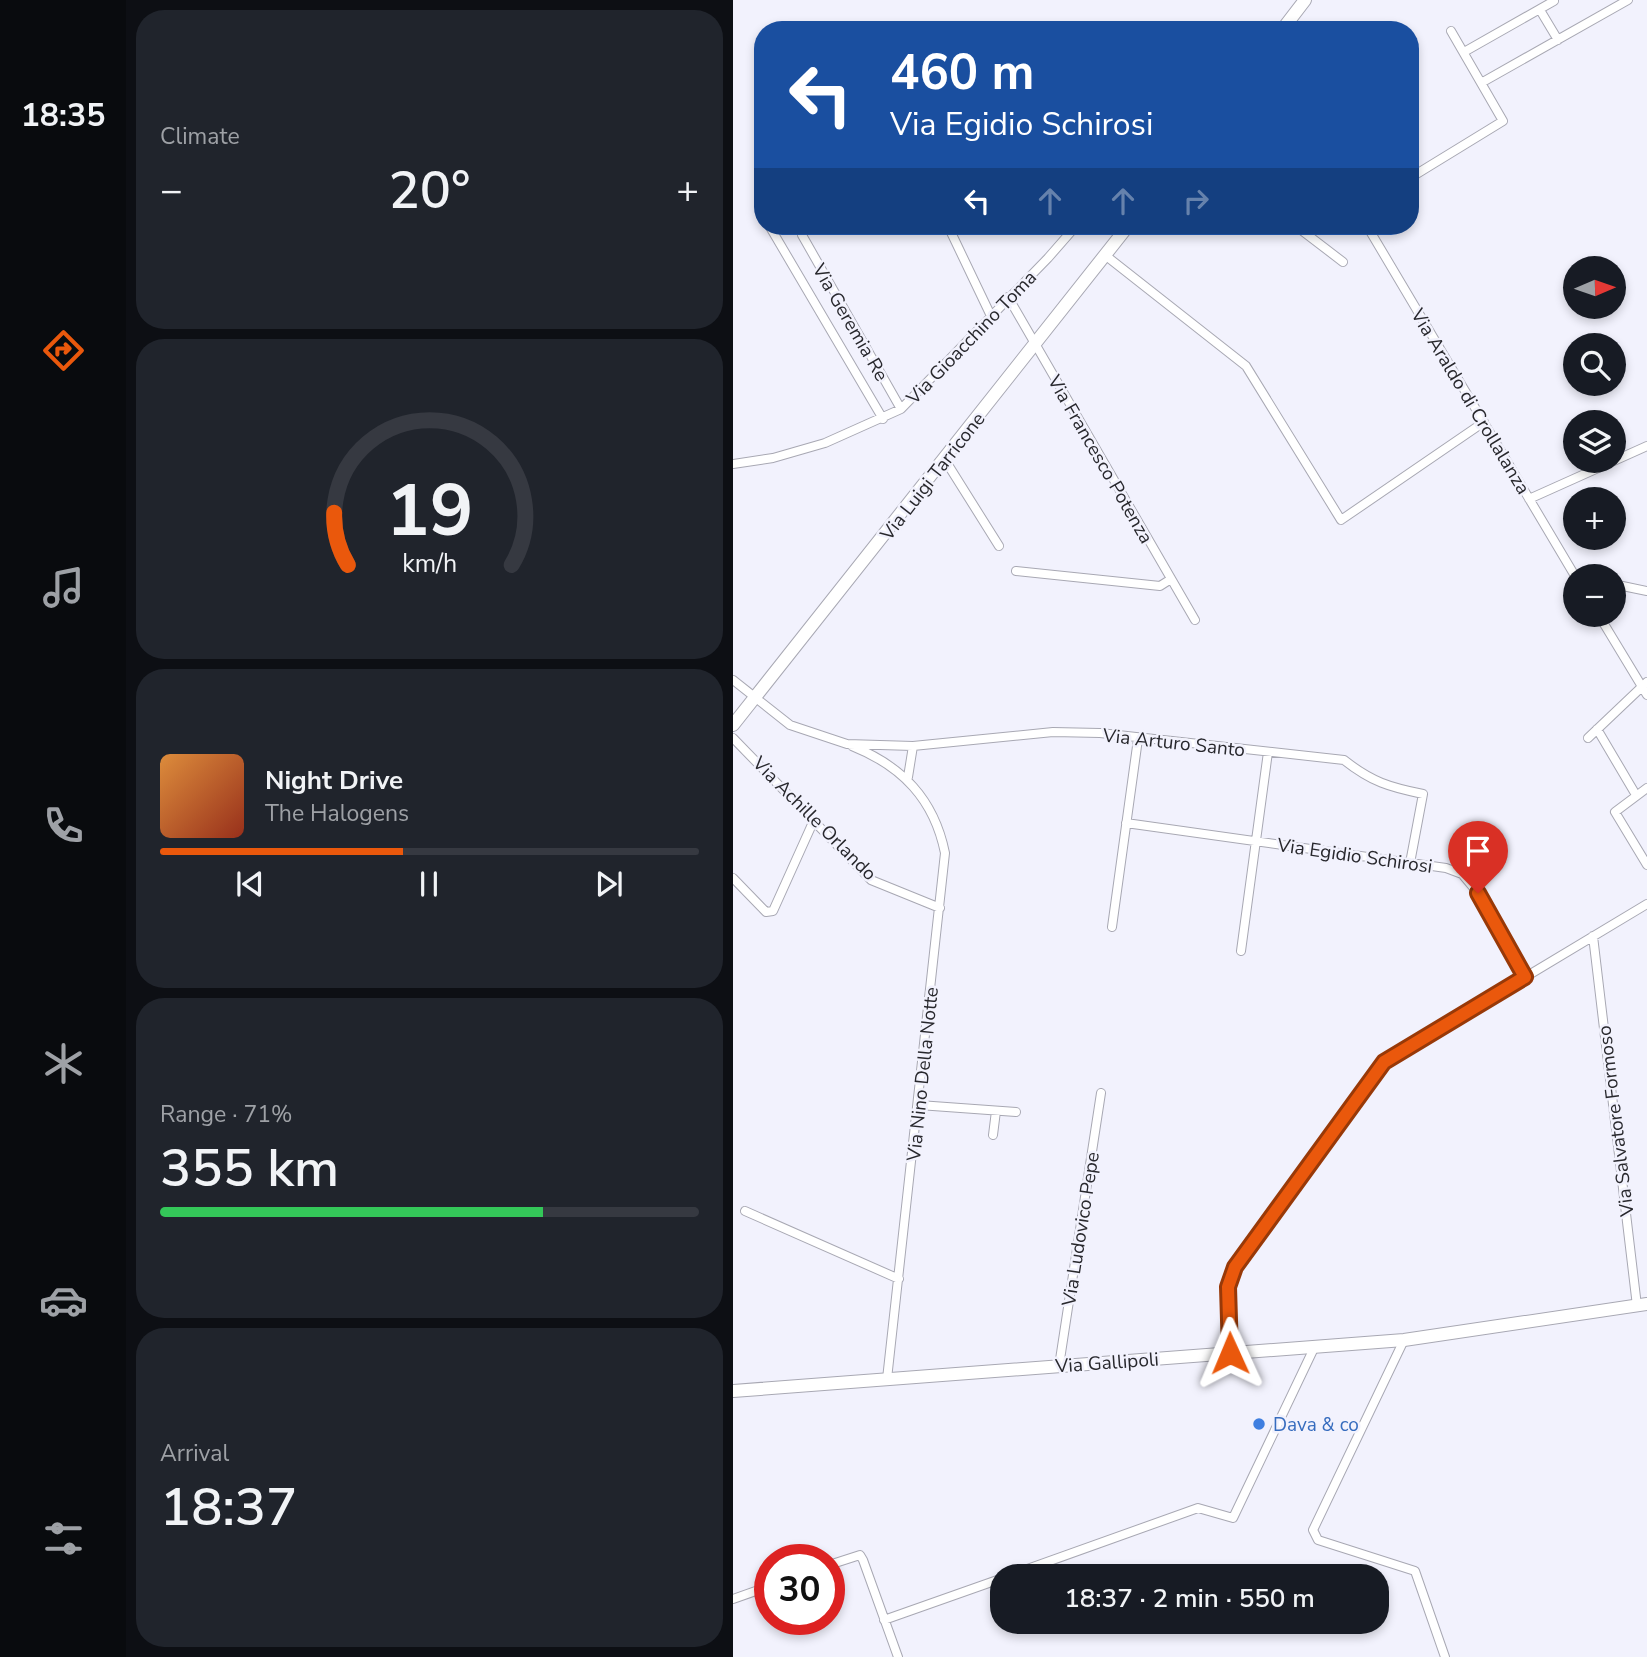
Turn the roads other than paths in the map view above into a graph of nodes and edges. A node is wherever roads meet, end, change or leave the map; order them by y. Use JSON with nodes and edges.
{"nodes":[{"id":1,"x":1305,"y":0,"type":"edge"},
{"id":2,"x":1628,"y":0,"type":"edge"},
{"id":3,"x":1554,"y":1,"type":"edge"},
{"id":4,"x":1540,"y":10,"type":"junction"},
{"id":5,"x":1289,"y":21,"type":"edge"},
{"id":6,"x":1451,"y":31,"type":"dead end"},
{"id":7,"x":1558,"y":40,"type":"junction"},
{"id":8,"x":1464,"y":52,"type":"junction"},
{"id":9,"x":1481,"y":83,"type":"junction"},
{"id":10,"x":1419,"y":172,"type":"edge"},
{"id":11,"x":775,"y":235,"type":"edge"},
{"id":12,"x":802,"y":235,"type":"dead end"},
{"id":13,"x":952,"y":235,"type":"edge"},
{"id":14,"x":1068,"y":235,"type":"edge"},
{"id":15,"x":1121,"y":235,"type":"edge"},
{"id":16,"x":1308,"y":235,"type":"edge"},
{"id":17,"x":1372,"y":235,"type":"edge"},
{"id":18,"x":1105,"y":254,"type":"junction"},
{"id":19,"x":1343,"y":262,"type":"dead end"},
{"id":20,"x":1008,"y":298,"type":"junction"},
{"id":21,"x":991,"y":316,"type":"junction"},
{"id":22,"x":1034,"y":345,"type":"junction"},
{"id":23,"x":901,"y":409,"type":"junction"},
{"id":24,"x":883,"y":419,"type":"junction"},
{"id":25,"x":1484,"y":422,"type":"junction"},
{"id":26,"x":1647,"y":446,"type":"edge"},
{"id":27,"x":945,"y":460,"type":"junction"},
{"id":28,"x":733,"y":464,"type":"edge"},
{"id":29,"x":1529,"y":499,"type":"junction"},
{"id":30,"x":999,"y":546,"type":"dead end"},
{"id":31,"x":1568,"y":564,"type":"edge"},
{"id":32,"x":1016,"y":571,"type":"dead end"},
{"id":33,"x":1171,"y":579,"type":"junction"},
{"id":34,"x":1626,"y":587,"type":"edge"},
{"id":35,"x":1647,"y":592,"type":"edge"},
{"id":36,"x":1196,"y":620,"type":"dead end"},
{"id":37,"x":1606,"y":627,"type":"edge"},
{"id":38,"x":733,"y":680,"type":"edge"},
{"id":39,"x":1645,"y":688,"type":"edge"},
{"id":40,"x":755,"y":698,"type":"junction"},
{"id":41,"x":733,"y":725,"type":"edge"},
{"id":42,"x":1597,"y":729,"type":"junction"},
{"id":43,"x":733,"y":738,"type":"edge"},
{"id":44,"x":1138,"y":738,"type":"junction"},
{"id":45,"x":1588,"y":738,"type":"dead end"},
{"id":46,"x":847,"y":744,"type":"junction"},
{"id":47,"x":913,"y":746,"type":"junction"},
{"id":48,"x":1269,"y":754,"type":"junction"},
{"id":49,"x":908,"y":777,"type":"junction"},
{"id":50,"x":1647,"y":788,"type":"edge"},
{"id":51,"x":1636,"y":795,"type":"junction"},
{"id":52,"x":814,"y":820,"type":"junction"},
{"id":53,"x":1126,"y":823,"type":"junction"},
{"id":54,"x":1257,"y":840,"type":"junction"},
{"id":55,"x":1410,"y":863,"type":"junction"},
{"id":56,"x":1647,"y":865,"type":"edge"},
{"id":57,"x":733,"y":878,"type":"edge"},
{"id":58,"x":1647,"y":904,"type":"edge"},
{"id":59,"x":940,"y":908,"type":"junction"},
{"id":60,"x":1112,"y":927,"type":"dead end"},
{"id":61,"x":1593,"y":936,"type":"junction"},
{"id":62,"x":1241,"y":951,"type":"dead end"},
{"id":63,"x":1525,"y":977,"type":"junction"},
{"id":64,"x":1101,"y":1093,"type":"dead end"},
{"id":65,"x":919,"y":1105,"type":"junction"},
{"id":66,"x":996,"y":1111,"type":"junction"},
{"id":67,"x":1016,"y":1112,"type":"dead end"},
{"id":68,"x":993,"y":1135,"type":"dead end"},
{"id":69,"x":745,"y":1211,"type":"dead end"},
{"id":70,"x":899,"y":1279,"type":"junction"},
{"id":71,"x":1642,"y":1305,"type":"edge"},
{"id":72,"x":1404,"y":1340,"type":"junction"},
{"id":73,"x":1315,"y":1346,"type":"junction"},
{"id":74,"x":1230,"y":1353,"type":"junction"},
{"id":75,"x":1059,"y":1366,"type":"junction"},
{"id":76,"x":887,"y":1379,"type":"junction"},
{"id":77,"x":733,"y":1391,"type":"edge"},
{"id":78,"x":845,"y":1559,"type":"edge"},
{"id":79,"x":1040,"y":1564,"type":"edge"},
{"id":80,"x":990,"y":1582,"type":"edge"},
{"id":81,"x":754,"y":1592,"type":"edge"},
{"id":82,"x":733,"y":1599,"type":"edge"},
{"id":83,"x":884,"y":1620,"type":"junction"},
{"id":84,"x":898,"y":1657,"type":"edge"},
{"id":85,"x":1445,"y":1657,"type":"edge"}],
"edges":[{"from":1,"to":5,"type":"main road"},
{"from":2,"to":7,"type":"street"},
{"from":3,"to":4,"type":"street"},
{"from":4,"to":7,"type":"street"},
{"from":4,"to":8,"type":"street"},
{"from":6,"to":8,"type":"street"},
{"from":7,"to":9,"type":"street"},
{"from":8,"to":9,"type":"street"},
{"from":9,"to":10,"type":"street"},
{"from":11,"to":24,"type":"street"},
{"from":12,"to":23,"type":"street","name":"Via Geremia Re"},
{"from":13,"to":21,"type":"street"},
{"from":14,"to":20,"type":"street","name":"Via Gioacchino Toma"},
{"from":15,"to":18,"type":"main road","name":"Via Luigi Tarricone"},
{"from":16,"to":19,"type":"street"},
{"from":17,"to":25,"type":"street","name":"Via Araldo di Crollalanza"},
{"from":18,"to":22,"type":"main road","name":"Via Luigi Tarricone"},
{"from":18,"to":25,"type":"street"},
{"from":20,"to":21,"type":"street","name":"Via Gioacchino Toma"},
{"from":20,"to":22,"type":"street","name":"Via Francesco Potenza"},
{"from":21,"to":23,"type":"street","name":"Via Gioacchino Toma"},
{"from":22,"to":27,"type":"main road","name":"Via Luigi Tarricone"},
{"from":22,"to":33,"type":"street","name":"Via Francesco Potenza"},
{"from":23,"to":24,"type":"street","name":"Via Gioacchino Toma"},
{"from":24,"to":28,"type":"street","name":"Via Gioacchino Toma"},
{"from":25,"to":29,"type":"street","name":"Via Araldo di Crollalanza"},
{"from":26,"to":29,"type":"street"},
{"from":27,"to":30,"type":"street"},
{"from":27,"to":40,"type":"main road","name":"Via Luigi Tarricone"},
{"from":29,"to":31,"type":"street","name":"Via Araldo di Crollalanza"},
{"from":32,"to":33,"type":"street"},
{"from":33,"to":36,"type":"street","name":"Via Francesco Potenza"},
{"from":34,"to":35,"type":"street"},
{"from":37,"to":39,"type":"street"},
{"from":38,"to":40,"type":"street","name":"Via Arturo Santo"},
{"from":39,"to":42,"type":"street"},
{"from":40,"to":41,"type":"main road","name":"Via Luigi Tarricone"},
{"from":40,"to":46,"type":"street","name":"Via Arturo Santo"},
{"from":42,"to":45,"type":"street"},
{"from":42,"to":51,"type":"street"},
{"from":43,"to":52,"type":"street","name":"Via Achille Orlando"},
{"from":44,"to":47,"type":"street","name":"Via Arturo Santo"},
{"from":44,"to":48,"type":"street","name":"Via Arturo Santo"},
{"from":44,"to":53,"type":"street"},
{"from":46,"to":47,"type":"street","name":"Via Arturo Santo"},
{"from":46,"to":49,"type":"street","name":"Via Arturo Santo"},
{"from":47,"to":49,"type":"street"},
{"from":48,"to":54,"type":"street"},
{"from":48,"to":55,"type":"street","name":"Via Arturo Santo"},
{"from":49,"to":59,"type":"street","name":"Via Nino Della Notte"},
{"from":50,"to":51,"type":"street"},
{"from":51,"to":56,"type":"street"},
{"from":52,"to":57,"type":"street"},
{"from":52,"to":59,"type":"street","name":"Via Achille Orlando"},
{"from":53,"to":54,"type":"street","name":"Via Egidio Schirosi"},
{"from":53,"to":60,"type":"street"},
{"from":54,"to":55,"type":"street","name":"Via Egidio Schirosi"},
{"from":54,"to":62,"type":"street"},
{"from":55,"to":63,"type":"street","name":"Via Egidio Schirosi"},
{"from":58,"to":61,"type":"street"},
{"from":59,"to":65,"type":"street","name":"Via Nino Della Notte"},
{"from":61,"to":63,"type":"street"},
{"from":61,"to":71,"type":"street","name":"Via Salvatore Formoso"},
{"from":63,"to":74,"type":"street"},
{"from":64,"to":75,"type":"street","name":"Via Ludovico Pepe"},
{"from":65,"to":66,"type":"street"},
{"from":65,"to":70,"type":"street","name":"Via Nino Della Notte"},
{"from":66,"to":67,"type":"street"},
{"from":66,"to":68,"type":"street"},
{"from":69,"to":70,"type":"street"},
{"from":70,"to":76,"type":"street","name":"Via Nino Della Notte"},
{"from":71,"to":72,"type":"main road","name":"Via Gallipoli"},
{"from":72,"to":73,"type":"main road","name":"Via Gallipoli"},
{"from":72,"to":85,"type":"street"},
{"from":73,"to":74,"type":"main road","name":"Via Gallipoli"},
{"from":73,"to":79,"type":"street"},
{"from":74,"to":75,"type":"main road","name":"Via Gallipoli"},
{"from":75,"to":76,"type":"main road","name":"Via Gallipoli"},
{"from":76,"to":77,"type":"main road","name":"Via Gallipoli"},
{"from":78,"to":83,"type":"street"},
{"from":80,"to":83,"type":"street"},
{"from":81,"to":82,"type":"street"},
{"from":83,"to":84,"type":"street"}]}
